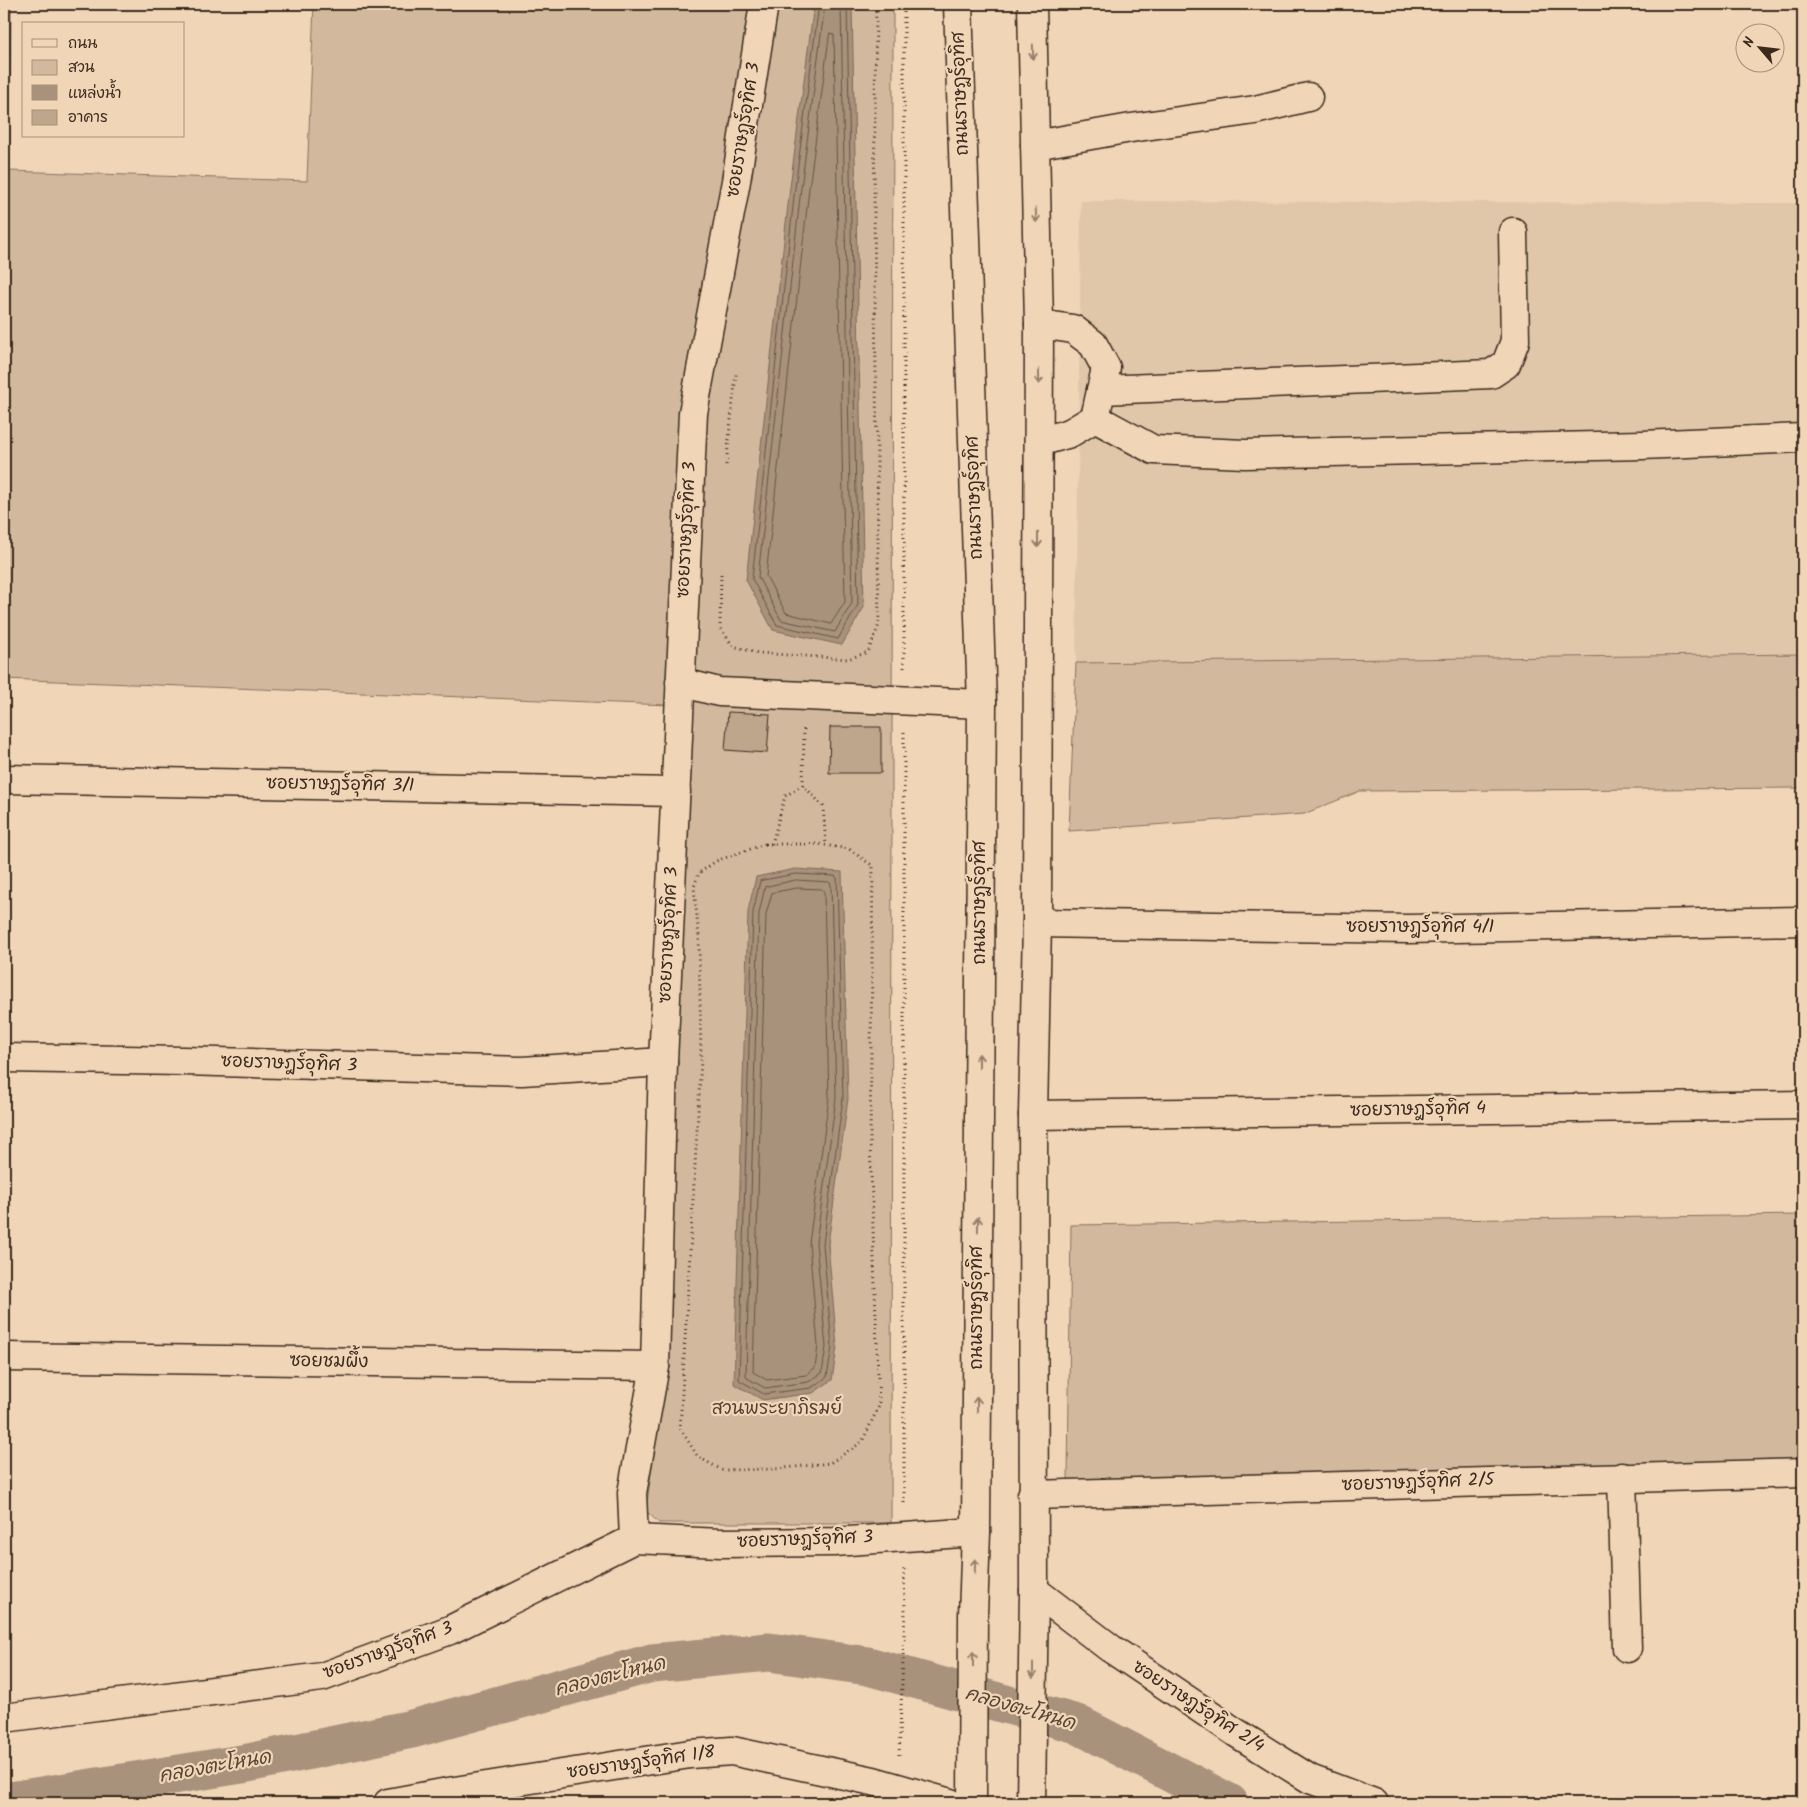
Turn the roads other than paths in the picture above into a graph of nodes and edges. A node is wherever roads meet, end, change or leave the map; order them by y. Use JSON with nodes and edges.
{"nodes":[{"id":1,"x":764,"y":4,"type":"edge"},
{"id":2,"x":958,"y":4,"type":"edge"},
{"id":3,"x":1032,"y":4,"type":"edge"},
{"id":4,"x":1308,"y":98,"type":"dead end"},
{"id":5,"x":1034,"y":145,"type":"junction"},
{"id":6,"x":1513,"y":232,"type":"dead end"},
{"id":7,"x":1039,"y":324,"type":"junction"},
{"id":8,"x":1101,"y":390,"type":"junction"},
{"id":9,"x":1094,"y":418,"type":"junction"},
{"id":10,"x":1803,"y":438,"type":"edge"},
{"id":11,"x":1039,"y":442,"type":"junction"},
{"id":12,"x":680,"y":682,"type":"junction"},
{"id":13,"x":982,"y":704,"type":"junction"},
{"id":14,"x":4,"y":779,"type":"edge"},
{"id":15,"x":676,"y":792,"type":"junction"},
{"id":16,"x":1803,"y":921,"type":"edge"},
{"id":17,"x":1037,"y":923,"type":"junction"},
{"id":18,"x":4,"y":1058,"type":"edge"},
{"id":19,"x":663,"y":1062,"type":"junction"},
{"id":20,"x":1803,"y":1105,"type":"edge"},
{"id":21,"x":1033,"y":1116,"type":"junction"},
{"id":22,"x":4,"y":1357,"type":"edge"},
{"id":23,"x":655,"y":1366,"type":"junction"},
{"id":24,"x":1803,"y":1473,"type":"edge"},
{"id":25,"x":1622,"y":1477,"type":"junction"},
{"id":26,"x":1032,"y":1495,"type":"junction"},
{"id":27,"x":976,"y":1532,"type":"junction"},
{"id":28,"x":634,"y":1539,"type":"junction"},
{"id":29,"x":1034,"y":1590,"type":"junction"},
{"id":30,"x":1627,"y":1648,"type":"dead end"},
{"id":31,"x":4,"y":1718,"type":"edge"},
{"id":32,"x":388,"y":1803,"type":"edge"},
{"id":33,"x":950,"y":1803,"type":"edge"},
{"id":34,"x":972,"y":1803,"type":"edge"},
{"id":35,"x":1031,"y":1803,"type":"edge"},
{"id":36,"x":1374,"y":1803,"type":"edge"}],
"edges":[{"from":1,"to":12,"type":"street","name":"ซอยราษฎร์อุทิศ 3"},
{"from":2,"to":13,"type":"street","name":"ถนนราษฎร์อุทิศ"},
{"from":3,"to":5,"type":"street","one_way":true},
{"from":4,"to":5,"type":"street"},
{"from":5,"to":7,"type":"street","one_way":true},
{"from":6,"to":8,"type":"street"},
{"from":7,"to":8,"type":"street"},
{"from":7,"to":11,"type":"street","one_way":true},
{"from":8,"to":9,"type":"street"},
{"from":9,"to":10,"type":"street"},
{"from":9,"to":11,"type":"street"},
{"from":11,"to":17,"type":"street","one_way":true},
{"from":12,"to":13,"type":"street"},
{"from":12,"to":15,"type":"street","name":"ซอยราษฎร์อุทิศ 3"},
{"from":27,"to":13,"type":"street","name":"ถนนราษฎร์อุทิศ","one_way":true},
{"from":14,"to":15,"type":"street","name":"ซอยราษฎร์อุทิศ 3/1"},
{"from":15,"to":19,"type":"street","name":"ซอยราษฎร์อุทิศ 3"},
{"from":16,"to":17,"type":"street","name":"ซอยราษฎร์อุทิศ 4/1"},
{"from":17,"to":21,"type":"street"},
{"from":18,"to":19,"type":"street","name":"ซอยราษฎร์อุทิศ 3"},
{"from":19,"to":23,"type":"street","name":"ซอยราษฎร์อุทิศ 3"},
{"from":20,"to":21,"type":"street","name":"ซอยราษฎร์อุทิศ 4"},
{"from":21,"to":26,"type":"street"},
{"from":22,"to":23,"type":"street","name":"ซอยชมผึ้ง"},
{"from":23,"to":28,"type":"street","name":"ซอยราษฎร์อุทิศ 3"},
{"from":24,"to":25,"type":"street","name":"ซอยราษฎร์อุทิศ 2/5"},
{"from":25,"to":26,"type":"street","name":"ซอยราษฎร์อุทิศ 2/5"},
{"from":25,"to":30,"type":"street"},
{"from":26,"to":29,"type":"street"},
{"from":27,"to":28,"type":"street","name":"ซอยราษฎร์อุทิศ 3"},
{"from":34,"to":27,"type":"street","name":"ถนนราษฎร์อุทิศ","one_way":true},
{"from":28,"to":31,"type":"street","name":"ซอยราษฎร์อุทิศ 3"},
{"from":29,"to":35,"type":"street","one_way":true},
{"from":29,"to":36,"type":"street","name":"ซอยราษฎร์อุทิศ 2/4"},
{"from":32,"to":33,"type":"street","name":"ซอยราษฎร์อุทิศ 1/8"}]}
